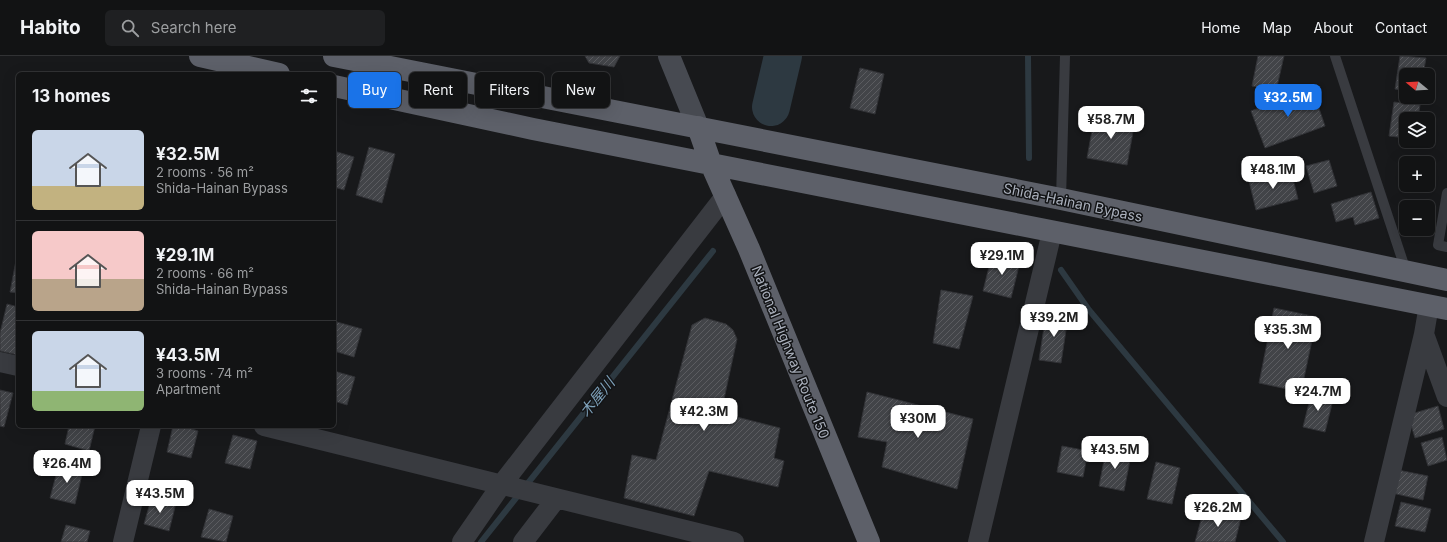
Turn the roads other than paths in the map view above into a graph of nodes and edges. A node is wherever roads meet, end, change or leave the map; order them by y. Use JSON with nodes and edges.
{"nodes":[{"id":1,"x":200,"y":56,"type":"edge"},
{"id":2,"x":334,"y":56,"type":"edge"},
{"id":3,"x":669,"y":56,"type":"edge"},
{"id":4,"x":1065,"y":56,"type":"edge"},
{"id":5,"x":1335,"y":56,"type":"edge"},
{"id":6,"x":238,"y":70,"type":"edge"},
{"id":7,"x":258,"y":72,"type":"edge"},
{"id":8,"x":336,"y":86,"type":"edge"},
{"id":9,"x":698,"y":127,"type":"junction"},
{"id":10,"x":711,"y":164,"type":"junction"},
{"id":11,"x":1447,"y":193,"type":"edge"},
{"id":12,"x":726,"y":195,"type":"junction"},
{"id":13,"x":1061,"y":199,"type":"junction"},
{"id":14,"x":1052,"y":232,"type":"junction"},
{"id":15,"x":1447,"y":247,"type":"edge"},
{"id":16,"x":1406,"y":273,"type":"junction"},
{"id":17,"x":1447,"y":280,"type":"edge"},
{"id":18,"x":1438,"y":307,"type":"edge"},
{"id":19,"x":1424,"y":334,"type":"junction"},
{"id":20,"x":0,"y":362,"type":"edge"},
{"id":21,"x":16,"y":366,"type":"edge"},
{"id":22,"x":1447,"y":397,"type":"edge"},
{"id":23,"x":151,"y":428,"type":"edge"},
{"id":24,"x":272,"y":428,"type":"edge"},
{"id":25,"x":502,"y":484,"type":"junction"},
{"id":26,"x":556,"y":499,"type":"junction"},
{"id":27,"x":124,"y":542,"type":"edge"},
{"id":28,"x":462,"y":542,"type":"edge"},
{"id":29,"x":523,"y":542,"type":"edge"},
{"id":30,"x":734,"y":542,"type":"edge"},
{"id":31,"x":869,"y":542,"type":"edge"},
{"id":32,"x":978,"y":542,"type":"edge"},
{"id":33,"x":1374,"y":542,"type":"edge"}],
"edges":[{"from":1,"to":6,"type":"highway"},
{"from":2,"to":9,"type":"highway"},
{"from":3,"to":9,"type":"main road"},
{"from":4,"to":13,"type":"lane"},
{"from":5,"to":16,"type":"lane"},
{"from":6,"to":7,"type":"highway"},
{"from":8,"to":10,"type":"highway"},
{"from":9,"to":10,"type":"highway","name":"National Highway Route 150"},
{"from":9,"to":13,"type":"highway","name":"Shida-Hainan Bypass"},
{"from":10,"to":12,"type":"highway","name":"National Highway Route 150"},
{"from":10,"to":14,"type":"highway"},
{"from":11,"to":15,"type":"lane"},
{"from":12,"to":25,"type":"street"},
{"from":12,"to":31,"type":"highway","name":"National Highway Route 150"},
{"from":13,"to":16,"type":"highway","name":"Shida-Hainan Bypass"},
{"from":14,"to":18,"type":"highway"},
{"from":14,"to":32,"type":"street"},
{"from":16,"to":17,"type":"highway","name":"Shida-Hainan Bypass"},
{"from":18,"to":19,"type":"street"},
{"from":19,"to":22,"type":"street"},
{"from":19,"to":33,"type":"street"},
{"from":20,"to":21,"type":"street"},
{"from":23,"to":27,"type":"street"},
{"from":24,"to":25,"type":"street"},
{"from":25,"to":26,"type":"street"},
{"from":25,"to":28,"type":"street"},
{"from":26,"to":29,"type":"street"},
{"from":26,"to":30,"type":"street"}]}
